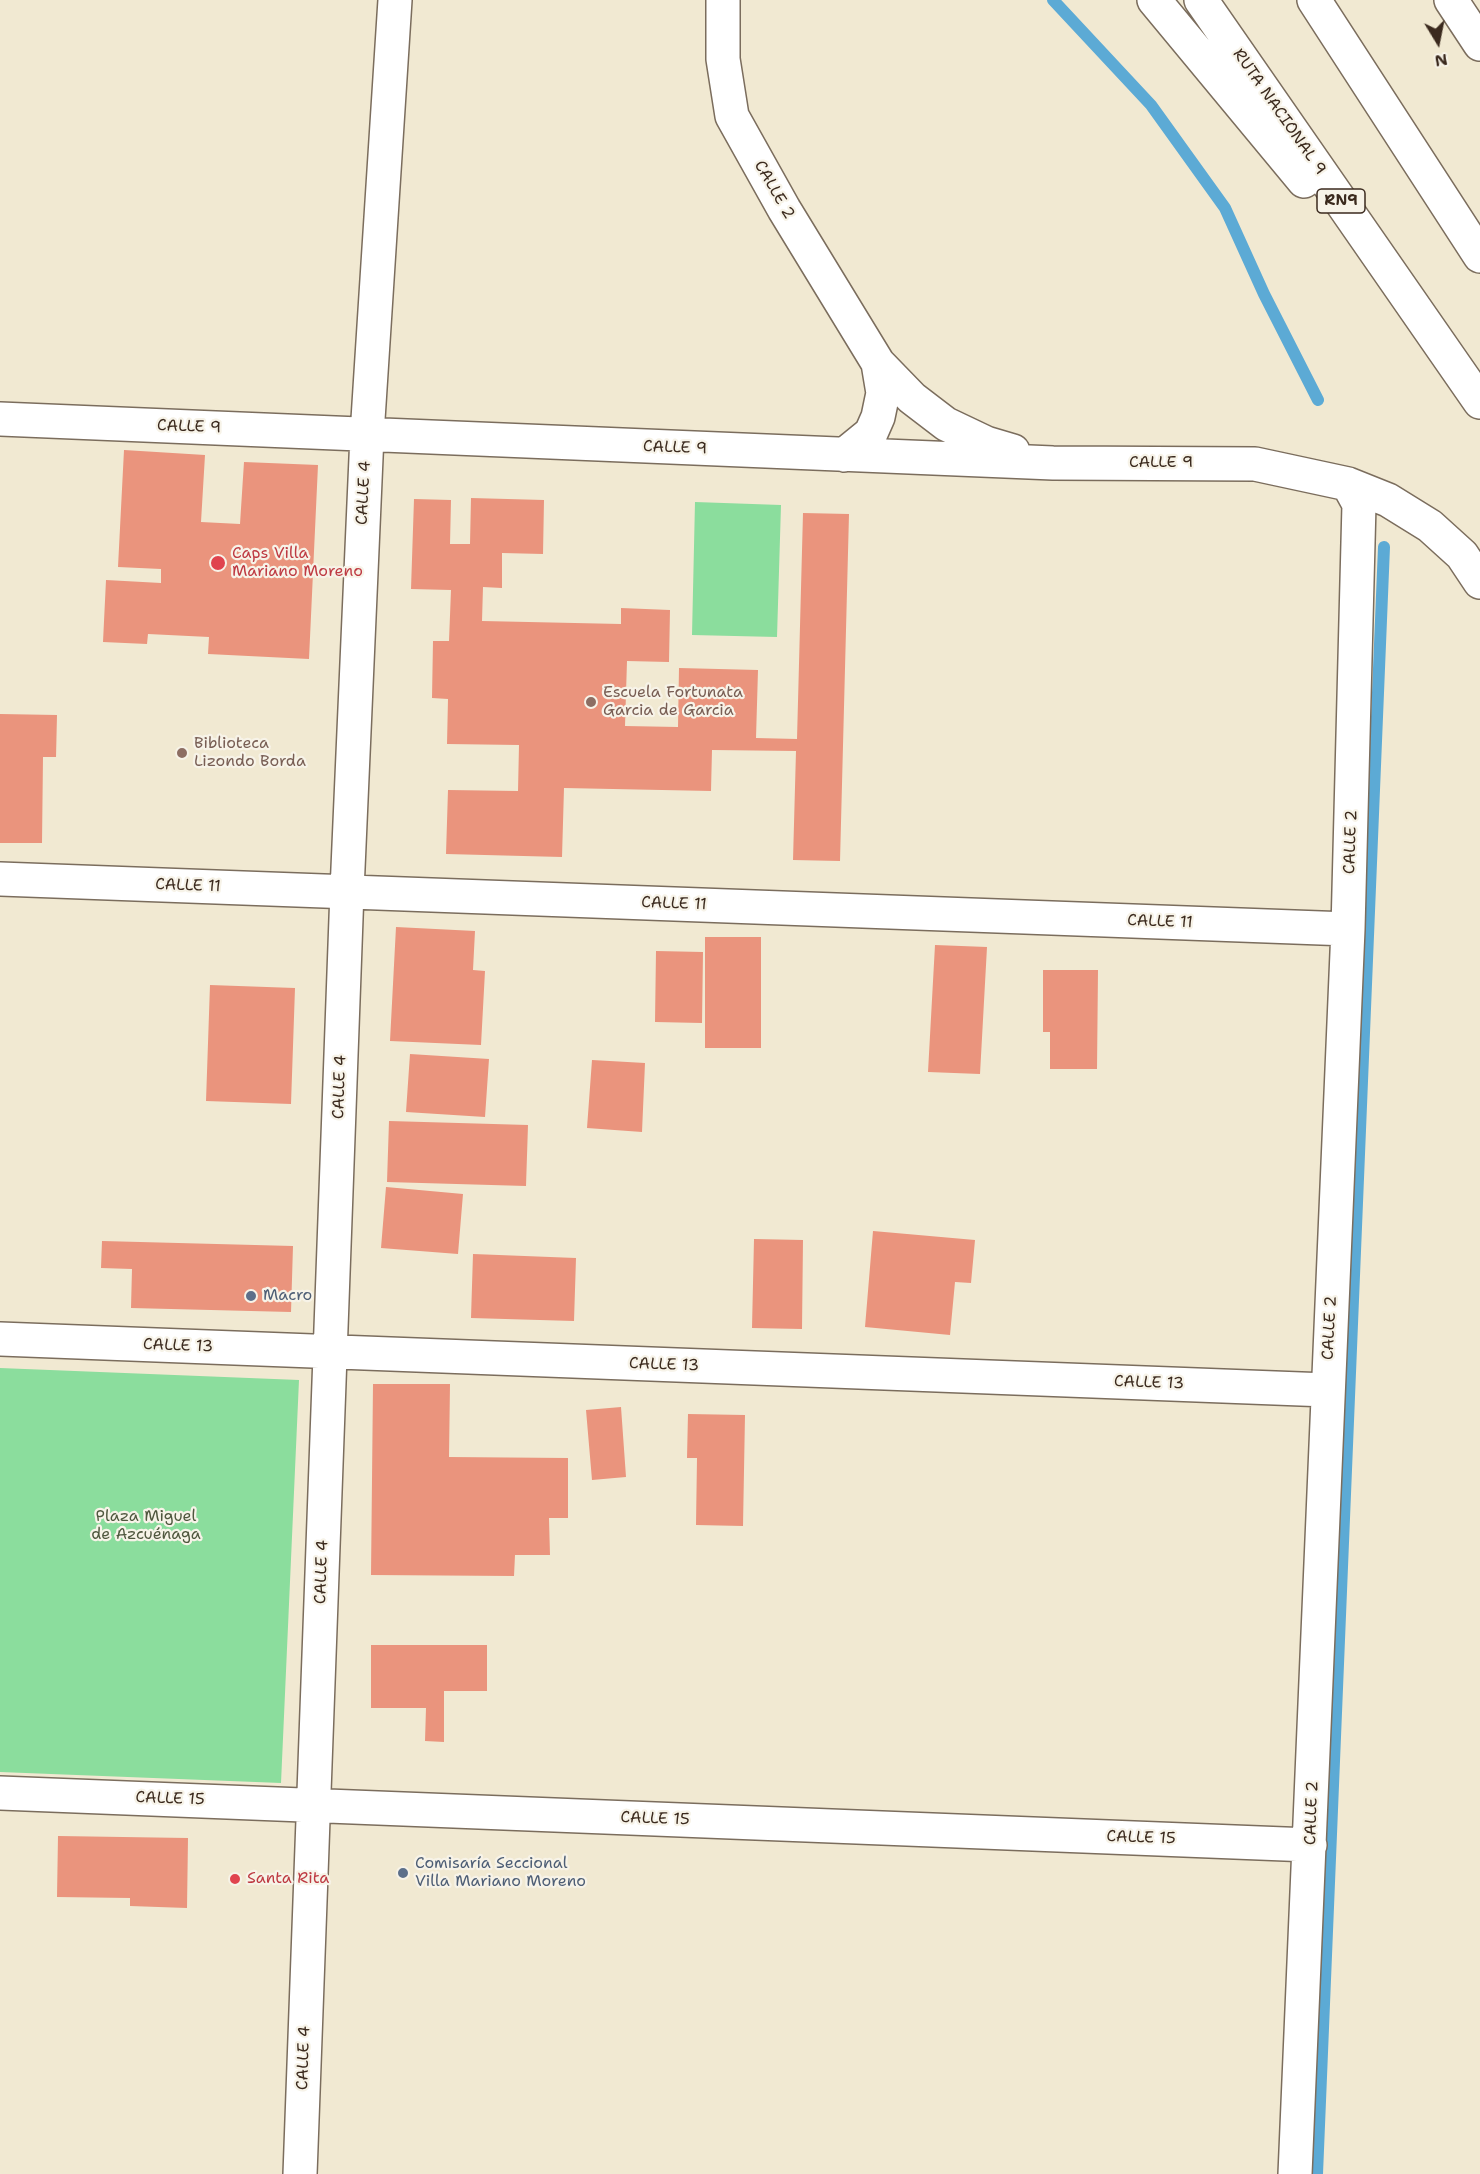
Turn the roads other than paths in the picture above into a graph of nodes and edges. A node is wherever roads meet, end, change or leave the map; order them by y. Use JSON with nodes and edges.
{"nodes":[{"id":1,"x":395,"y":0,"type":"edge"},
{"id":2,"x":723,"y":0,"type":"edge"},
{"id":3,"x":1154,"y":0,"type":"edge"},
{"id":4,"x":1201,"y":0,"type":"edge"},
{"id":5,"x":1314,"y":0,"type":"edge"},
{"id":6,"x":1451,"y":0,"type":"edge"},
{"id":7,"x":1480,"y":44,"type":"edge"},
{"id":8,"x":1480,"y":256,"type":"edge"},
{"id":9,"x":878,"y":363,"type":"junction"},
{"id":10,"x":1455,"y":363,"type":"junction"},
{"id":11,"x":1480,"y":402,"type":"edge"},
{"id":12,"x":0,"y":419,"type":"edge"},
{"id":13,"x":367,"y":435,"type":"junction"},
{"id":14,"x":844,"y":455,"type":"junction"},
{"id":15,"x":1053,"y":463,"type":"junction"},
{"id":16,"x":1348,"y":484,"type":"junction"},
{"id":17,"x":1480,"y":582,"type":"edge"},
{"id":18,"x":0,"y":879,"type":"edge"},
{"id":19,"x":347,"y":891,"type":"junction"},
{"id":20,"x":1348,"y":929,"type":"junction"},
{"id":21,"x":0,"y":1339,"type":"edge"},
{"id":22,"x":330,"y":1352,"type":"junction"},
{"id":23,"x":1327,"y":1390,"type":"junction"},
{"id":24,"x":0,"y":1793,"type":"edge"},
{"id":25,"x":313,"y":1805,"type":"junction"},
{"id":26,"x":1310,"y":1845,"type":"junction"},
{"id":27,"x":300,"y":2174,"type":"edge"},
{"id":28,"x":1295,"y":2174,"type":"edge"}],
"edges":[{"from":1,"to":13,"type":"main road","name":"CALLE 4"},
{"from":2,"to":9,"type":"main road","name":"CALLE 2"},
{"from":3,"to":10,"type":"main road"},
{"from":4,"to":10,"type":"main road","name":"RUTA NACIONAL 9","number":"RN9"},
{"from":5,"to":8,"type":"main road"},
{"from":6,"to":7,"type":"main road"},
{"from":9,"to":14,"type":"main road","name":"CALLE 2"},
{"from":9,"to":15,"type":"main road","name":"CALLE 2"},
{"from":10,"to":11,"type":"main road","name":"RUTA NACIONAL 9","number":"RN9"},
{"from":12,"to":13,"type":"main road","name":"CALLE 9"},
{"from":13,"to":14,"type":"main road","name":"CALLE 9"},
{"from":13,"to":19,"type":"main road","name":"CALLE 4"},
{"from":14,"to":15,"type":"main road","name":"CALLE 9"},
{"from":15,"to":16,"type":"main road","name":"CALLE 9"},
{"from":16,"to":17,"type":"main road","name":"CALLE 9"},
{"from":16,"to":20,"type":"main road","name":"CALLE 2"},
{"from":18,"to":19,"type":"main road","name":"CALLE 11"},
{"from":19,"to":20,"type":"main road","name":"CALLE 11"},
{"from":19,"to":22,"type":"main road","name":"CALLE 4"},
{"from":20,"to":23,"type":"main road","name":"CALLE 2"},
{"from":21,"to":22,"type":"main road","name":"CALLE 13"},
{"from":22,"to":23,"type":"main road","name":"CALLE 13"},
{"from":22,"to":25,"type":"main road","name":"CALLE 4"},
{"from":23,"to":26,"type":"main road","name":"CALLE 2"},
{"from":24,"to":25,"type":"main road","name":"CALLE 15"},
{"from":25,"to":26,"type":"main road","name":"CALLE 15"},
{"from":25,"to":27,"type":"main road","name":"CALLE 4"},
{"from":26,"to":28,"type":"main road","name":"CALLE 2"}]}
